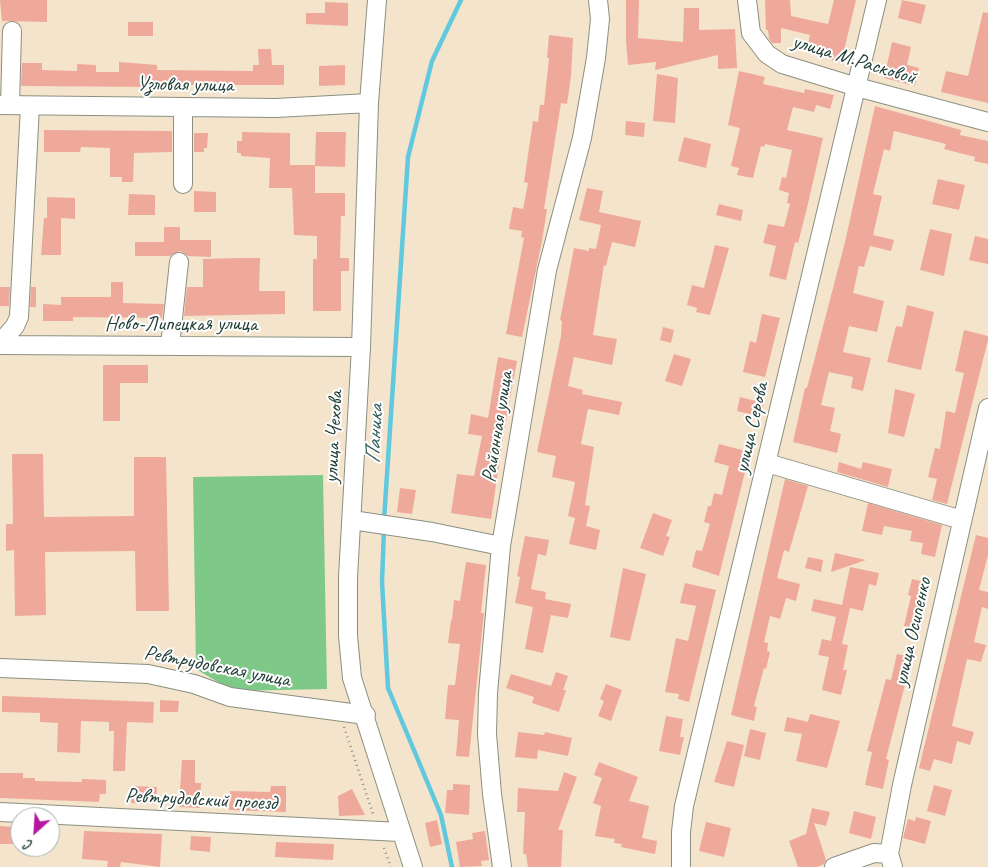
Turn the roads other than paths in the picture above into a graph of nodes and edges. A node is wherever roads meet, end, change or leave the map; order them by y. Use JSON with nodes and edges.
{"nodes":[{"id":1,"x":377,"y":0,"type":"edge"},
{"id":2,"x":598,"y":0,"type":"edge"},
{"id":3,"x":747,"y":0,"type":"edge"},
{"id":4,"x":877,"y":0,"type":"edge"},
{"id":5,"x":12,"y":31,"type":"dead end"},
{"id":6,"x":857,"y":87,"type":"junction"},
{"id":7,"x":369,"y":103,"type":"junction"},
{"id":8,"x":5,"y":105,"type":"edge"},
{"id":9,"x":30,"y":106,"type":"junction"},
{"id":10,"x":183,"y":107,"type":"junction"},
{"id":11,"x":988,"y":122,"type":"edge"},
{"id":12,"x":183,"y":184,"type":"dead end"},
{"id":13,"x":179,"y":262,"type":"dead end"},
{"id":14,"x":0,"y":344,"type":"edge"},
{"id":15,"x":170,"y":346,"type":"junction"},
{"id":16,"x":361,"y":347,"type":"junction"},
{"id":17,"x":988,"y":408,"type":"edge"},
{"id":18,"x":767,"y":464,"type":"junction"},
{"id":19,"x":352,"y":520,"type":"junction"},
{"id":20,"x":962,"y":520,"type":"junction"},
{"id":21,"x":501,"y":546,"type":"junction"},
{"id":22,"x":0,"y":668,"type":"edge"},
{"id":23,"x":366,"y":715,"type":"junction"},
{"id":24,"x":0,"y":812,"type":"edge"},
{"id":25,"x":400,"y":832,"type":"junction"},
{"id":26,"x":891,"y":861,"type":"edge"},
{"id":27,"x":412,"y":867,"type":"edge"},
{"id":28,"x":502,"y":867,"type":"edge"},
{"id":29,"x":681,"y":867,"type":"edge"},
{"id":30,"x":834,"y":867,"type":"edge"}],
"edges":[{"from":1,"to":7,"type":"street","name":"улица Чехова"},
{"from":2,"to":21,"type":"street","name":"Районная улица"},
{"from":3,"to":6,"type":"street","name":"улица М.Расковой"},
{"from":4,"to":6,"type":"street","name":"улица Серова"},
{"from":5,"to":8,"type":"street"},
{"from":6,"to":11,"type":"street","name":"улица М.Расковой"},
{"from":6,"to":18,"type":"street","name":"улица Серова"},
{"from":7,"to":10,"type":"street","name":"Узловая улица"},
{"from":7,"to":16,"type":"street","name":"улица Чехова"},
{"from":8,"to":9,"type":"street","name":"Узловая улица"},
{"from":9,"to":10,"type":"street","name":"Узловая улица"},
{"from":9,"to":14,"type":"street"},
{"from":10,"to":12,"type":"street"},
{"from":13,"to":15,"type":"street"},
{"from":14,"to":15,"type":"street","name":"Ново-Липецкая улица"},
{"from":15,"to":16,"type":"street","name":"Ново-Липецкая улица"},
{"from":16,"to":19,"type":"street","name":"улица Чехова"},
{"from":17,"to":20,"type":"street","name":"улица Осипенко"},
{"from":18,"to":20,"type":"street"},
{"from":18,"to":29,"type":"street","name":"улица Серова"},
{"from":19,"to":21,"type":"street"},
{"from":19,"to":23,"type":"street","name":"улица Чехова"},
{"from":20,"to":26,"type":"street","name":"улица Осипенко"},
{"from":21,"to":28,"type":"street","name":"Районная улица"},
{"from":22,"to":23,"type":"street","name":"Ревтрудовская улица"},
{"from":23,"to":25,"type":"street","name":"улица Чехова"},
{"from":24,"to":25,"type":"street","name":"Ревтрудовский проезд"},
{"from":25,"to":27,"type":"street","name":"улица Чехова"},
{"from":26,"to":30,"type":"street"}]}
